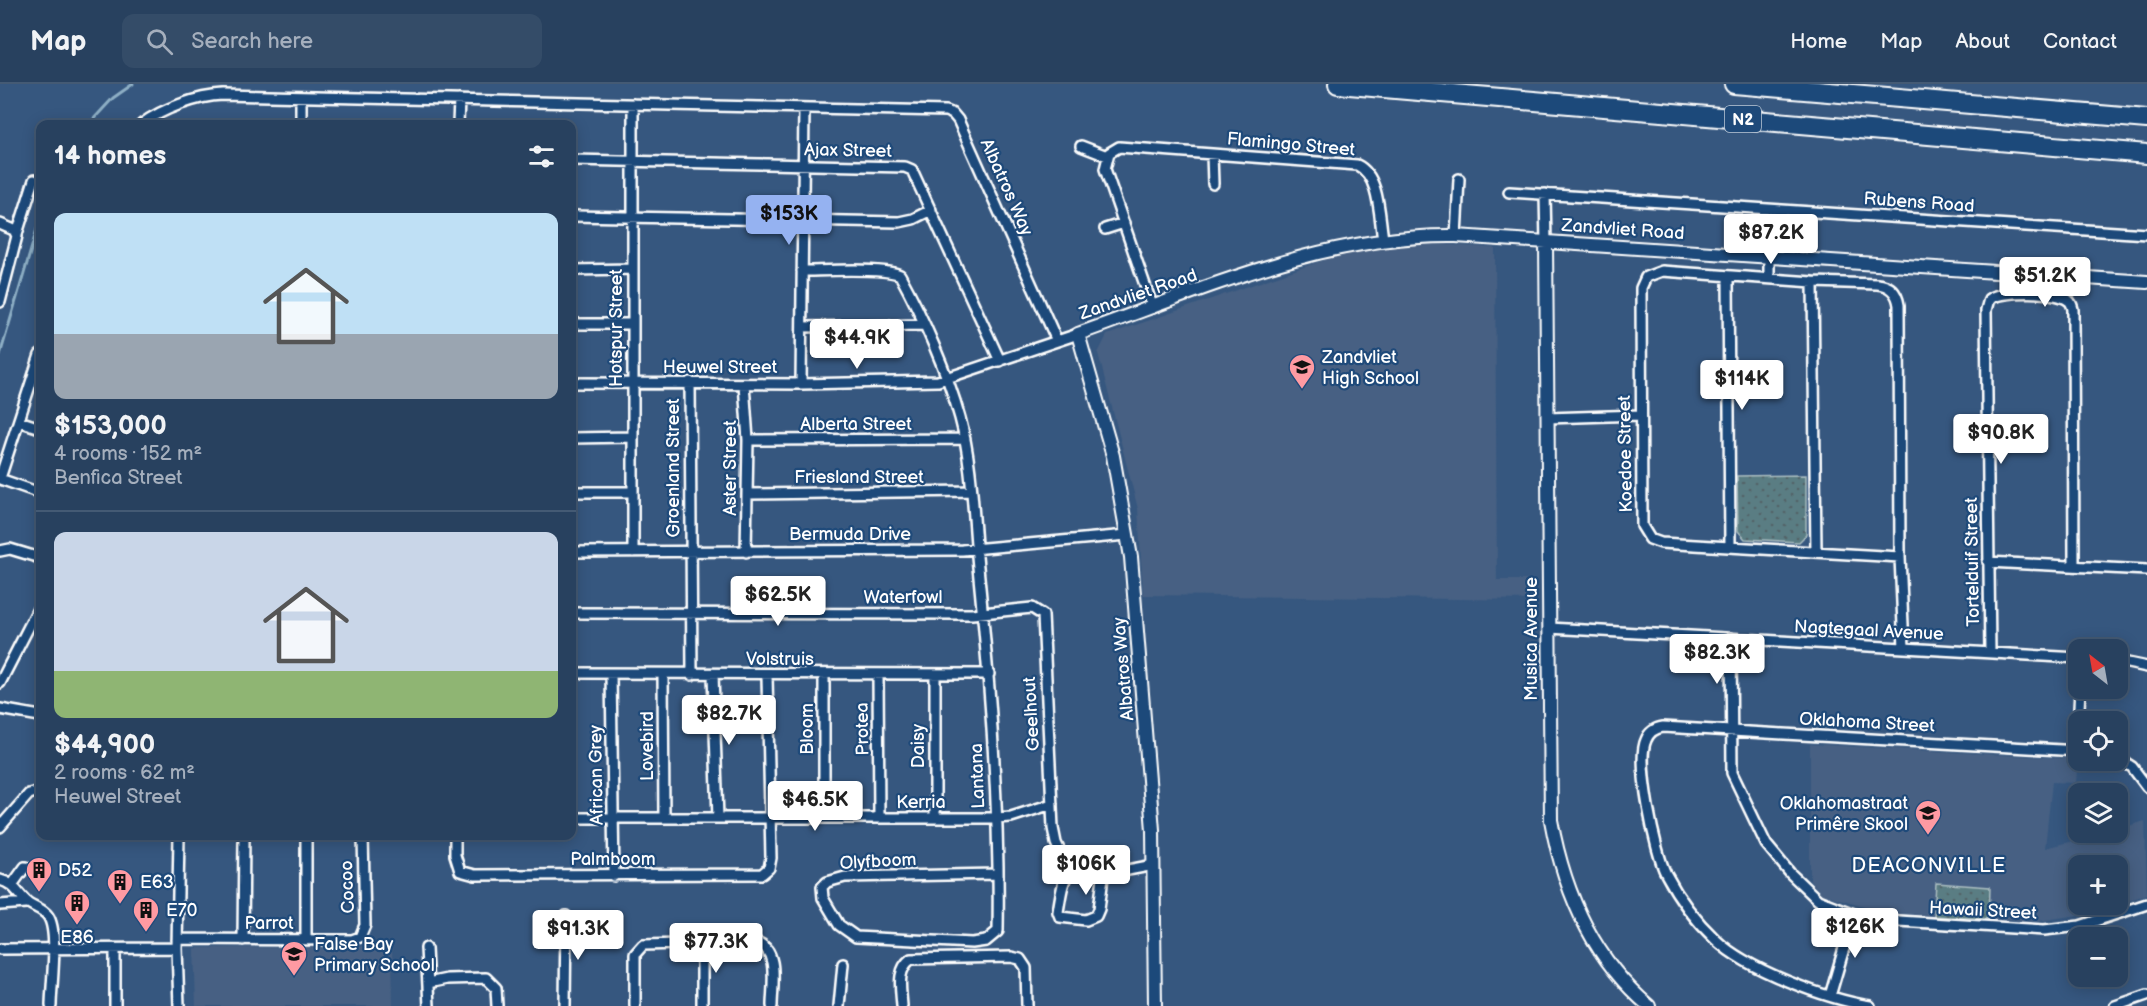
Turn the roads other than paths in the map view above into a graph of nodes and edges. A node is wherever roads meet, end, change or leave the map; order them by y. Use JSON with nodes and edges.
{"nodes":[{"id":1,"x":1338,"y":84,"type":"edge"},
{"id":2,"x":1734,"y":84,"type":"edge"},
{"id":3,"x":301,"y":97,"type":"junction"},
{"id":4,"x":459,"y":100,"type":"junction"},
{"id":5,"x":633,"y":104,"type":"junction"},
{"id":6,"x":804,"y":108,"type":"junction"},
{"id":7,"x":2147,"y":119,"type":"edge"},
{"id":8,"x":149,"y":120,"type":"edge"},
{"id":9,"x":301,"y":120,"type":"edge"},
{"id":10,"x":458,"y":120,"type":"edge"},
{"id":11,"x":1081,"y":146,"type":"dead end"},
{"id":12,"x":1212,"y":154,"type":"junction"},
{"id":13,"x":2147,"y":154,"type":"edge"},
{"id":14,"x":1107,"y":156,"type":"junction"},
{"id":15,"x":576,"y":160,"type":"edge"},
{"id":16,"x":633,"y":162,"type":"junction"},
{"id":17,"x":804,"y":166,"type":"junction"},
{"id":18,"x":1459,"y":179,"type":"dead end"},
{"id":19,"x":34,"y":180,"type":"dead end"},
{"id":20,"x":1213,"y":184,"type":"dead end"},
{"id":21,"x":1509,"y":192,"type":"dead end"},
{"id":22,"x":1545,"y":194,"type":"junction"},
{"id":23,"x":932,"y":210,"type":"junction"},
{"id":24,"x":576,"y":216,"type":"edge"},
{"id":25,"x":633,"y":217,"type":"junction"},
{"id":26,"x":803,"y":218,"type":"junction"},
{"id":27,"x":1124,"y":223,"type":"junction"},
{"id":28,"x":0,"y":224,"type":"edge"},
{"id":29,"x":1105,"y":229,"type":"dead end"},
{"id":30,"x":17,"y":234,"type":"junction"},
{"id":31,"x":2147,"y":234,"type":"edge"},
{"id":32,"x":1456,"y":236,"type":"junction"},
{"id":33,"x":1383,"y":239,"type":"junction"},
{"id":34,"x":1546,"y":243,"type":"junction"},
{"id":35,"x":1769,"y":257,"type":"junction"},
{"id":36,"x":632,"y":269,"type":"junction"},
{"id":37,"x":576,"y":270,"type":"edge"},
{"id":38,"x":802,"y":271,"type":"junction"},
{"id":39,"x":2031,"y":275,"type":"junction"},
{"id":40,"x":1728,"y":276,"type":"junction"},
{"id":41,"x":1769,"y":278,"type":"junction"},
{"id":42,"x":1813,"y":282,"type":"junction"},
{"id":43,"x":2147,"y":282,"type":"edge"},
{"id":44,"x":2031,"y":293,"type":"junction"},
{"id":45,"x":0,"y":302,"type":"edge"},
{"id":46,"x":1154,"y":308,"type":"junction"},
{"id":47,"x":576,"y":324,"type":"edge"},
{"id":48,"x":632,"y":324,"type":"junction"},
{"id":49,"x":922,"y":326,"type":"junction"},
{"id":50,"x":802,"y":327,"type":"junction"},
{"id":51,"x":1077,"y":334,"type":"junction"},
{"id":52,"x":1057,"y":341,"type":"junction"},
{"id":53,"x":1000,"y":361,"type":"junction"},
{"id":54,"x":36,"y":368,"type":"edge"},
{"id":55,"x":947,"y":379,"type":"junction"},
{"id":56,"x":690,"y":382,"type":"junction"},
{"id":57,"x":576,"y":383,"type":"edge"},
{"id":58,"x":633,"y":383,"type":"junction"},
{"id":59,"x":744,"y":384,"type":"junction"},
{"id":60,"x":801,"y":384,"type":"junction"},
{"id":61,"x":1640,"y":415,"type":"junction"},
{"id":62,"x":1547,"y":418,"type":"junction"},
{"id":63,"x":19,"y":421,"type":"junction"},
{"id":64,"x":36,"y":427,"type":"edge"},
{"id":65,"x":632,"y":437,"type":"junction"},
{"id":66,"x":576,"y":438,"type":"edge"},
{"id":67,"x":965,"y":439,"type":"junction"},
{"id":68,"x":748,"y":440,"type":"junction"},
{"id":69,"x":0,"y":478,"type":"edge"},
{"id":70,"x":971,"y":491,"type":"junction"},
{"id":71,"x":36,"y":492,"type":"edge"},
{"id":72,"x":576,"y":492,"type":"edge"},
{"id":73,"x":632,"y":492,"type":"junction"},
{"id":74,"x":747,"y":494,"type":"junction"},
{"id":75,"x":1127,"y":535,"type":"junction"},
{"id":76,"x":1730,"y":546,"type":"junction"},
{"id":77,"x":976,"y":549,"type":"junction"},
{"id":78,"x":0,"y":551,"type":"edge"},
{"id":79,"x":576,"y":552,"type":"edge"},
{"id":80,"x":633,"y":552,"type":"junction"},
{"id":81,"x":746,"y":552,"type":"junction"},
{"id":82,"x":1816,"y":552,"type":"junction"},
{"id":83,"x":690,"y":553,"type":"junction"},
{"id":84,"x":36,"y":557,"type":"edge"},
{"id":85,"x":1900,"y":557,"type":"junction"},
{"id":86,"x":1988,"y":562,"type":"junction"},
{"id":87,"x":2074,"y":565,"type":"junction"},
{"id":88,"x":2147,"y":570,"type":"edge"},
{"id":89,"x":576,"y":613,"type":"edge"},
{"id":90,"x":690,"y":613,"type":"junction"},
{"id":91,"x":983,"y":613,"type":"junction"},
{"id":92,"x":36,"y":614,"type":"edge"},
{"id":93,"x":1549,"y":628,"type":"junction"},
{"id":94,"x":1731,"y":638,"type":"junction"},
{"id":95,"x":1904,"y":648,"type":"junction"},
{"id":96,"x":1990,"y":653,"type":"junction"},
{"id":97,"x":2068,"y":657,"type":"edge"},
{"id":98,"x":2128,"y":663,"type":"edge"},
{"id":99,"x":2147,"y":667,"type":"edge"},
{"id":100,"x":576,"y":673,"type":"edge"},
{"id":101,"x":611,"y":674,"type":"junction"},
{"id":102,"x":663,"y":674,"type":"junction"},
{"id":103,"x":989,"y":674,"type":"junction"},
{"id":104,"x":692,"y":675,"type":"junction"},
{"id":105,"x":713,"y":675,"type":"junction"},
{"id":106,"x":767,"y":675,"type":"junction"},
{"id":107,"x":824,"y":675,"type":"junction"},
{"id":108,"x":878,"y":675,"type":"junction"},
{"id":109,"x":935,"y":675,"type":"junction"},
{"id":110,"x":0,"y":683,"type":"edge"},
{"id":111,"x":0,"y":709,"type":"edge"},
{"id":112,"x":36,"y":715,"type":"edge"},
{"id":113,"x":1730,"y":732,"type":"junction"},
{"id":114,"x":2068,"y":750,"type":"edge"},
{"id":115,"x":2128,"y":764,"type":"edge"},
{"id":116,"x":2147,"y":787,"type":"edge"},
{"id":117,"x":36,"y":792,"type":"edge"},
{"id":118,"x":1052,"y":804,"type":"junction"},
{"id":119,"x":576,"y":818,"type":"edge"},
{"id":120,"x":614,"y":818,"type":"junction"},
{"id":121,"x":664,"y":818,"type":"junction"},
{"id":122,"x":718,"y":818,"type":"junction"},
{"id":123,"x":770,"y":818,"type":"junction"},
{"id":124,"x":824,"y":818,"type":"junction"},
{"id":125,"x":879,"y":818,"type":"junction"},
{"id":126,"x":935,"y":818,"type":"junction"},
{"id":127,"x":995,"y":818,"type":"junction"},
{"id":128,"x":0,"y":827,"type":"edge"},
{"id":129,"x":179,"y":840,"type":"edge"},
{"id":130,"x":244,"y":840,"type":"edge"},
{"id":131,"x":306,"y":840,"type":"edge"},
{"id":132,"x":363,"y":840,"type":"edge"},
{"id":133,"x":455,"y":840,"type":"edge"},
{"id":134,"x":1154,"y":865,"type":"junction"},
{"id":135,"x":25,"y":867,"type":"dead end"},
{"id":136,"x":1069,"y":871,"type":"junction"},
{"id":137,"x":997,"y":874,"type":"junction"},
{"id":138,"x":1107,"y":874,"type":"junction"},
{"id":139,"x":614,"y":876,"type":"junction"},
{"id":140,"x":0,"y":880,"type":"edge"},
{"id":141,"x":12,"y":885,"type":"junction"},
{"id":142,"x":26,"y":903,"type":"junction"},
{"id":143,"x":2147,"y":904,"type":"edge"},
{"id":144,"x":0,"y":905,"type":"edge"},
{"id":145,"x":1854,"y":914,"type":"junction"},
{"id":146,"x":566,"y":916,"type":"dead end"},
{"id":147,"x":994,"y":936,"type":"joint"},
{"id":148,"x":360,"y":937,"type":"joint"},
{"id":149,"x":243,"y":940,"type":"junction"},
{"id":150,"x":306,"y":940,"type":"junction"},
{"id":151,"x":702,"y":943,"type":"junction"},
{"id":152,"x":177,"y":944,"type":"junction"},
{"id":153,"x":565,"y":945,"type":"junction"},
{"id":154,"x":554,"y":946,"type":"dead end"},
{"id":155,"x":426,"y":948,"type":"dead end"},
{"id":156,"x":0,"y":949,"type":"edge"},
{"id":157,"x":53,"y":949,"type":"junction"},
{"id":158,"x":115,"y":949,"type":"junction"},
{"id":159,"x":843,"y":964,"type":"dead end"},
{"id":160,"x":428,"y":983,"type":"junction"},
{"id":161,"x":2147,"y":995,"type":"edge"},
{"id":162,"x":1830,"y":996,"type":"junction"},
{"id":163,"x":828,"y":1000,"type":"dead end"},
{"id":164,"x":839,"y":1003,"type":"edge"},
{"id":165,"x":51,"y":1006,"type":"edge"},
{"id":166,"x":116,"y":1006,"type":"edge"},
{"id":167,"x":179,"y":1006,"type":"edge"},
{"id":168,"x":429,"y":1006,"type":"edge"},
{"id":169,"x":497,"y":1006,"type":"edge"},
{"id":170,"x":565,"y":1006,"type":"edge"},
{"id":171,"x":635,"y":1006,"type":"edge"},
{"id":172,"x":702,"y":1006,"type":"edge"},
{"id":173,"x":772,"y":1006,"type":"edge"},
{"id":174,"x":902,"y":1006,"type":"edge"},
{"id":175,"x":1027,"y":1006,"type":"edge"},
{"id":176,"x":1155,"y":1006,"type":"edge"},
{"id":177,"x":1649,"y":1006,"type":"edge"},
{"id":178,"x":1870,"y":1006,"type":"edge"},
{"id":179,"x":2115,"y":1006,"type":"edge"}],
"edges":[{"from":1,"to":13,"type":"highway","number":"N2"},
{"from":2,"to":7,"type":"highway","number":"N2"},
{"from":3,"to":4,"type":"street"},
{"from":3,"to":8,"type":"street"},
{"from":3,"to":9,"type":"street"},
{"from":4,"to":5,"type":"street"},
{"from":4,"to":10,"type":"street"},
{"from":5,"to":6,"type":"street"},
{"from":5,"to":16,"type":"street","name":"Hotspur Street"},
{"from":6,"to":17,"type":"street"},
{"from":6,"to":52,"type":"street","name":"Albatros Way"},
{"from":11,"to":14,"type":"street"},
{"from":12,"to":14,"type":"street","name":"Flamingo Street"},
{"from":12,"to":20,"type":"street","name":"Flamingo Street"},
{"from":12,"to":33,"type":"street","name":"Flamingo Street"},
{"from":14,"to":27,"type":"street"},
{"from":15,"to":16,"type":"street","name":"Ajax Street"},
{"from":16,"to":17,"type":"street","name":"Ajax Street"},
{"from":16,"to":25,"type":"street","name":"Hotspur Street"},
{"from":17,"to":23,"type":"street","name":"Ajax Street"},
{"from":17,"to":26,"type":"street"},
{"from":18,"to":32,"type":"street"},
{"from":19,"to":30,"type":"street"},
{"from":21,"to":22,"type":"street","name":"Rubens Road"},
{"from":22,"to":31,"type":"street","name":"Rubens Road"},
{"from":22,"to":34,"type":"street"},
{"from":23,"to":26,"type":"street"},
{"from":23,"to":53,"type":"street","name":"Ajax Street"},
{"from":24,"to":25,"type":"street"},
{"from":25,"to":26,"type":"street"},
{"from":25,"to":36,"type":"street","name":"Hotspur Street"},
{"from":26,"to":38,"type":"street"},
{"from":27,"to":29,"type":"street"},
{"from":27,"to":46,"type":"street"},
{"from":28,"to":30,"type":"street"},
{"from":30,"to":45,"type":"street"},
{"from":32,"to":33,"type":"street","name":"Zandvliet Road"},
{"from":32,"to":34,"type":"street","name":"Zandvliet Road"},
{"from":33,"to":46,"type":"street","name":"Zandvliet Road"},
{"from":34,"to":35,"type":"street","name":"Zandvliet Road"},
{"from":34,"to":62,"type":"street","name":"Musica Avenue"},
{"from":35,"to":39,"type":"street","name":"Zandvliet Road"},
{"from":35,"to":41,"type":"street"},
{"from":36,"to":37,"type":"street"},
{"from":36,"to":48,"type":"street","name":"Hotspur Street"},
{"from":38,"to":49,"type":"street","name":"Lantana"},
{"from":38,"to":50,"type":"street"},
{"from":39,"to":43,"type":"street","name":"Zandvliet Road"},
{"from":39,"to":44,"type":"street"},
{"from":40,"to":41,"type":"street","name":"Koedoe Street"},
{"from":40,"to":61,"type":"street","name":"Koedoe Street"},
{"from":40,"to":76,"type":"street"},
{"from":41,"to":42,"type":"street","name":"Koedoe Street"},
{"from":42,"to":82,"type":"street"},
{"from":42,"to":85,"type":"street","name":"Koedoe Street"},
{"from":44,"to":86,"type":"street","name":"Tortelduif Street"},
{"from":44,"to":87,"type":"street","name":"Tortelduif Street"},
{"from":46,"to":51,"type":"street","name":"Zandvliet Road"},
{"from":47,"to":48,"type":"street"},
{"from":48,"to":58,"type":"street","name":"Hotspur Street"},
{"from":49,"to":50,"type":"street"},
{"from":49,"to":55,"type":"street","name":"Lantana"},
{"from":50,"to":60,"type":"street"},
{"from":51,"to":52,"type":"street","name":"Heuwel Street"},
{"from":51,"to":75,"type":"street","name":"Albatros Way"},
{"from":52,"to":53,"type":"street","name":"Heuwel Street"},
{"from":53,"to":55,"type":"street","name":"Heuwel Street"},
{"from":54,"to":63,"type":"street"},
{"from":55,"to":60,"type":"street","name":"Heuwel Street"},
{"from":55,"to":67,"type":"street","name":"Lantana"},
{"from":56,"to":58,"type":"street","name":"Heuwel Street"},
{"from":56,"to":59,"type":"street","name":"Heuwel Street"},
{"from":56,"to":83,"type":"street","name":"Groenland Street"},
{"from":57,"to":58,"type":"street","name":"Heuwel Street"},
{"from":58,"to":65,"type":"street","name":"Hotspur Street"},
{"from":59,"to":60,"type":"street","name":"Heuwel Street"},
{"from":59,"to":68,"type":"street","name":"Aster Street"},
{"from":61,"to":62,"type":"street"},
{"from":61,"to":76,"type":"street","name":"Koedoe Street"},
{"from":62,"to":93,"type":"street","name":"Musica Avenue"},
{"from":63,"to":64,"type":"street"},
{"from":63,"to":69,"type":"street"},
{"from":65,"to":66,"type":"street"},
{"from":65,"to":73,"type":"street","name":"Hotspur Street"},
{"from":67,"to":68,"type":"street","name":"Alberta Street"},
{"from":67,"to":70,"type":"street","name":"Lantana"},
{"from":68,"to":74,"type":"street","name":"Aster Street"},
{"from":69,"to":71,"type":"street"},
{"from":70,"to":74,"type":"street","name":"Friesland Street"},
{"from":70,"to":77,"type":"street","name":"Lantana"},
{"from":72,"to":73,"type":"street"},
{"from":73,"to":80,"type":"street","name":"Hotspur Street"},
{"from":74,"to":81,"type":"street","name":"Aster Street"},
{"from":75,"to":77,"type":"street","name":"Bermuda Drive"},
{"from":75,"to":134,"type":"street","name":"Albatros Way"},
{"from":76,"to":82,"type":"street","name":"Koedoe Street"},
{"from":77,"to":81,"type":"street","name":"Bermuda Drive"},
{"from":77,"to":91,"type":"street","name":"Lantana"},
{"from":78,"to":84,"type":"street"},
{"from":79,"to":80,"type":"street","name":"Bermuda Drive"},
{"from":80,"to":83,"type":"street","name":"Bermuda Drive"},
{"from":81,"to":83,"type":"street","name":"Bermuda Drive"},
{"from":82,"to":85,"type":"street","name":"Koedoe Street"},
{"from":83,"to":90,"type":"street","name":"Groenland Street"},
{"from":85,"to":95,"type":"street","name":"Koedoe Street"},
{"from":86,"to":87,"type":"street"},
{"from":86,"to":96,"type":"street","name":"Tortelduif Street"},
{"from":87,"to":88,"type":"street"},
{"from":89,"to":90,"type":"street","name":"Waterfowl"},
{"from":90,"to":91,"type":"street","name":"Waterfowl"},
{"from":90,"to":104,"type":"street","name":"Groenland Street"},
{"from":91,"to":103,"type":"street","name":"Lantana"},
{"from":91,"to":118,"type":"street","name":"Geelhout"},
{"from":92,"to":110,"type":"street"},
{"from":93,"to":94,"type":"street","name":"Nagtegaal Avenue"},
{"from":93,"to":177,"type":"street","name":"Musica Avenue"},
{"from":94,"to":95,"type":"street","name":"Nagtegaal Avenue"},
{"from":94,"to":113,"type":"street","name":"Hawaii Street"},
{"from":95,"to":96,"type":"street","name":"Nagtegaal Avenue"},
{"from":96,"to":97,"type":"street","name":"Nagtegaal Avenue"},
{"from":98,"to":99,"type":"street"},
{"from":100,"to":101,"type":"street","name":"Volstruis"},
{"from":101,"to":102,"type":"street","name":"Volstruis"},
{"from":101,"to":120,"type":"street","name":"African Grey"},
{"from":102,"to":104,"type":"street","name":"Volstruis"},
{"from":102,"to":121,"type":"street","name":"Lovebird"},
{"from":103,"to":109,"type":"street","name":"Volstruis"},
{"from":103,"to":127,"type":"street","name":"Lantana"},
{"from":104,"to":105,"type":"street","name":"Volstruis"},
{"from":105,"to":106,"type":"street","name":"Volstruis"},
{"from":105,"to":122,"type":"street"},
{"from":106,"to":107,"type":"street","name":"Volstruis"},
{"from":106,"to":123,"type":"street"},
{"from":107,"to":108,"type":"street","name":"Volstruis"},
{"from":107,"to":124,"type":"street","name":"Bloom"},
{"from":108,"to":109,"type":"street","name":"Volstruis"},
{"from":108,"to":125,"type":"street","name":"Protea"},
{"from":109,"to":126,"type":"street","name":"Daisy"},
{"from":111,"to":112,"type":"street"},
{"from":113,"to":114,"type":"street","name":"Oklahoma Street"},
{"from":113,"to":145,"type":"street","name":"Hawaii Street"},
{"from":113,"to":162,"type":"street","name":"Oklahoma Street"},
{"from":115,"to":116,"type":"street"},
{"from":117,"to":128,"type":"street"},
{"from":118,"to":127,"type":"street","name":"Kerria"},
{"from":118,"to":136,"type":"street","name":"Geelhout"},
{"from":119,"to":120,"type":"street","name":"Kerria"},
{"from":120,"to":121,"type":"street","name":"Kerria"},
{"from":120,"to":139,"type":"street","name":"African Grey"},
{"from":121,"to":122,"type":"street","name":"Kerria"},
{"from":122,"to":123,"type":"street","name":"Kerria"},
{"from":123,"to":124,"type":"street","name":"Kerria"},
{"from":123,"to":139,"type":"street","name":"Palmboom"},
{"from":124,"to":125,"type":"street","name":"Kerria"},
{"from":125,"to":126,"type":"street","name":"Kerria"},
{"from":126,"to":127,"type":"street","name":"Kerria"},
{"from":127,"to":137,"type":"street","name":"Lantana"},
{"from":129,"to":152,"type":"street"},
{"from":130,"to":149,"type":"street"},
{"from":131,"to":150,"type":"street"},
{"from":132,"to":148,"type":"street","name":"Cocoo"},
{"from":133,"to":139,"type":"street","name":"Palmboom"},
{"from":134,"to":138,"type":"street"},
{"from":134,"to":176,"type":"street","name":"Albatros Way"},
{"from":135,"to":141,"type":"street"},
{"from":136,"to":138,"type":"street"},
{"from":136,"to":138,"type":"street"},
{"from":137,"to":147,"type":"street","name":"Lantana"},
{"from":137,"to":147,"type":"street","name":"Olyfboom"},
{"from":140,"to":141,"type":"street"},
{"from":141,"to":142,"type":"street"},
{"from":142,"to":144,"type":"street"},
{"from":142,"to":157,"type":"street"},
{"from":143,"to":145,"type":"street","name":"Hawaii Street"},
{"from":145,"to":162,"type":"street"},
{"from":146,"to":153,"type":"street"},
{"from":148,"to":150,"type":"street","name":"Parrot"},
{"from":149,"to":150,"type":"street","name":"Parrot"},
{"from":149,"to":152,"type":"street","name":"Parrot"},
{"from":151,"to":171,"type":"street"},
{"from":151,"to":172,"type":"street"},
{"from":151,"to":173,"type":"street"},
{"from":152,"to":158,"type":"street","name":"Parrot"},
{"from":152,"to":167,"type":"street"},
{"from":153,"to":154,"type":"street"},
{"from":153,"to":170,"type":"street"},
{"from":155,"to":160,"type":"street"},
{"from":156,"to":157,"type":"street","name":"Parrot"},
{"from":157,"to":158,"type":"street","name":"Parrot"},
{"from":157,"to":165,"type":"street"},
{"from":158,"to":166,"type":"street"},
{"from":159,"to":164,"type":"street"},
{"from":160,"to":168,"type":"street"},
{"from":160,"to":169,"type":"street"},
{"from":161,"to":179,"type":"street"},
{"from":162,"to":178,"type":"street"},
{"from":163,"to":164,"type":"street"},
{"from":174,"to":175,"type":"street"}]}
